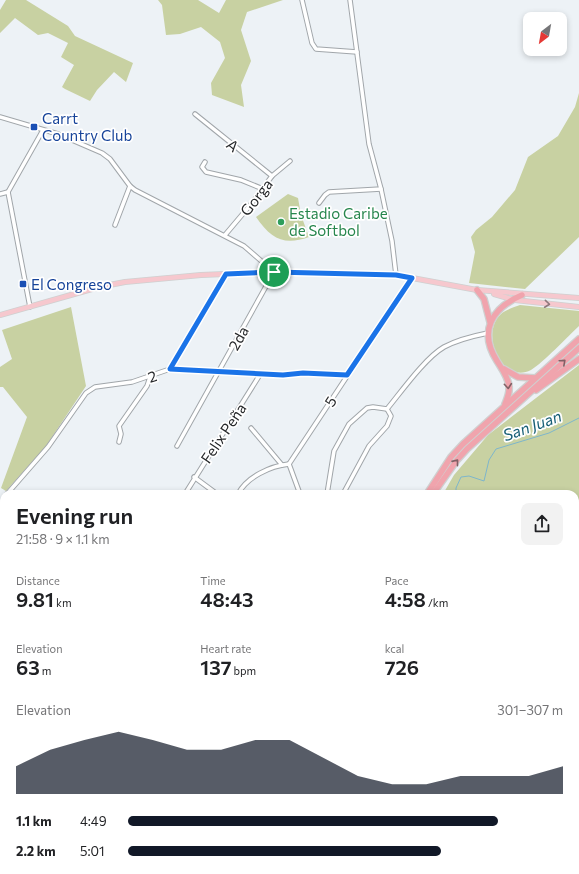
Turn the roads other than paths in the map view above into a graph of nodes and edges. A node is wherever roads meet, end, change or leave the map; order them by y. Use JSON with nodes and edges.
{"nodes":[{"id":1,"x":302,"y":0,"type":"edge"},
{"id":2,"x":350,"y":0,"type":"edge"},
{"id":3,"x":357,"y":52,"type":"junction"},
{"id":4,"x":195,"y":114,"type":"dead end"},
{"id":5,"x":0,"y":117,"type":"edge"},
{"id":6,"x":43,"y":130,"type":"junction"},
{"id":7,"x":290,"y":161,"type":"dead end"},
{"id":8,"x":204,"y":162,"type":"dead end"},
{"id":9,"x":272,"y":176,"type":"junction"},
{"id":10,"x":130,"y":186,"type":"junction"},
{"id":11,"x":262,"y":189,"type":"junction"},
{"id":12,"x":381,"y":189,"type":"junction"},
{"id":13,"x":8,"y":192,"type":"junction"},
{"id":14,"x":0,"y":194,"type":"edge"},
{"id":15,"x":319,"y":203,"type":"dead end"},
{"id":16,"x":115,"y":225,"type":"dead end"},
{"id":17,"x":225,"y":235,"type":"junction"},
{"id":18,"x":274,"y":272,"type":"junction"},
{"id":19,"x":226,"y":274,"type":"junction"},
{"id":20,"x":396,"y":275,"type":"junction"},
{"id":21,"x":412,"y":278,"type":"junction"},
{"id":22,"x":477,"y":290,"type":"junction"},
{"id":23,"x":485,"y":291,"type":"junction"},
{"id":24,"x":522,"y":295,"type":"junction"},
{"id":25,"x":579,"y":298,"type":"edge"},
{"id":26,"x":513,"y":300,"type":"junction"},
{"id":27,"x":30,"y":307,"type":"junction"},
{"id":28,"x":579,"y":307,"type":"edge"},
{"id":29,"x":0,"y":315,"type":"edge"},
{"id":30,"x":490,"y":322,"type":"junction"},
{"id":31,"x":488,"y":333,"type":"junction"},
{"id":32,"x":579,"y":339,"type":"edge"},
{"id":33,"x":579,"y":348,"type":"edge"},
{"id":34,"x":579,"y":359,"type":"edge"},
{"id":35,"x":502,"y":367,"type":"junction"},
{"id":36,"x":170,"y":369,"type":"junction"},
{"id":37,"x":220,"y":372,"type":"junction"},
{"id":38,"x":541,"y":372,"type":"junction"},
{"id":39,"x":553,"y":372,"type":"junction"},
{"id":40,"x":261,"y":373,"type":"junction"},
{"id":41,"x":347,"y":375,"type":"junction"},
{"id":42,"x":150,"y":377,"type":"junction"},
{"id":43,"x":524,"y":378,"type":"junction"},
{"id":44,"x":534,"y":378,"type":"junction"},
{"id":45,"x":527,"y":395,"type":"junction"},
{"id":46,"x":504,"y":405,"type":"junction"},
{"id":47,"x":387,"y":409,"type":"junction"},
{"id":48,"x":251,"y":428,"type":"dead end"},
{"id":49,"x":119,"y":442,"type":"dead end"},
{"id":50,"x":177,"y":446,"type":"dead end"},
{"id":51,"x":289,"y":464,"type":"junction"},
{"id":52,"x":282,"y":465,"type":"junction"},
{"id":53,"x":194,"y":477,"type":"junction"},
{"id":54,"x":10,"y":490,"type":"edge"},
{"id":55,"x":187,"y":490,"type":"edge"},
{"id":56,"x":212,"y":490,"type":"edge"},
{"id":57,"x":240,"y":490,"type":"edge"},
{"id":58,"x":299,"y":490,"type":"edge"},
{"id":59,"x":328,"y":490,"type":"edge"},
{"id":60,"x":345,"y":490,"type":"edge"},
{"id":61,"x":430,"y":490,"type":"edge"},
{"id":62,"x":436,"y":490,"type":"edge"}],
"edges":[{"from":1,"to":3,"type":"street"},
{"from":2,"to":3,"type":"street"},
{"from":3,"to":12,"type":"street"},
{"from":4,"to":9,"type":"street","name":"A"},
{"from":5,"to":6,"type":"street"},
{"from":6,"to":10,"type":"street"},
{"from":6,"to":13,"type":"street"},
{"from":7,"to":9,"type":"street","name":"Gorga"},
{"from":8,"to":11,"type":"street"},
{"from":9,"to":11,"type":"street","name":"Gorga"},
{"from":10,"to":16,"type":"street"},
{"from":10,"to":17,"type":"street"},
{"from":11,"to":17,"type":"street","name":"Gorga"},
{"from":12,"to":15,"type":"street"},
{"from":12,"to":20,"type":"street"},
{"from":13,"to":14,"type":"street"},
{"from":13,"to":27,"type":"street"},
{"from":17,"to":18,"type":"street"},
{"from":18,"to":19,"type":"main road"},
{"from":18,"to":20,"type":"main road"},
{"from":18,"to":37,"type":"street","name":"2da"},
{"from":19,"to":27,"type":"main road"},
{"from":19,"to":36,"type":"street"},
{"from":20,"to":21,"type":"main road"},
{"from":21,"to":22,"type":"main road"},
{"from":21,"to":41,"type":"street","name":"5"},
{"from":22,"to":23,"type":"main road"},
{"from":22,"to":30,"type":"highway"},
{"from":23,"to":24,"type":"main road"},
{"from":23,"to":26,"type":"main road"},
{"from":24,"to":25,"type":"main road"},
{"from":24,"to":26,"type":"highway"},
{"from":26,"to":28,"type":"main road","one_way":true},
{"from":26,"to":30,"type":"highway"},
{"from":27,"to":29,"type":"main road"},
{"from":30,"to":31,"type":"highway"},
{"from":31,"to":35,"type":"highway"},
{"from":31,"to":47,"type":"street"},
{"from":32,"to":38,"type":"highway"},
{"from":39,"to":33,"type":"highway","one_way":true},
{"from":34,"to":45,"type":"highway"},
{"from":35,"to":43,"type":"highway"},
{"from":35,"to":46,"type":"highway","one_way":true},
{"from":36,"to":37,"type":"street","name":"2"},
{"from":36,"to":42,"type":"street","name":"2"},
{"from":37,"to":40,"type":"street","name":"2"},
{"from":37,"to":50,"type":"street","name":"2da"},
{"from":38,"to":43,"type":"highway"},
{"from":38,"to":44,"type":"highway"},
{"from":39,"to":44,"type":"highway"},
{"from":39,"to":45,"type":"highway"},
{"from":40,"to":41,"type":"street","name":"2"},
{"from":40,"to":53,"type":"street","name":"Felix Peña"},
{"from":41,"to":51,"type":"street","name":"5"},
{"from":42,"to":49,"type":"street"},
{"from":42,"to":54,"type":"street","name":"2"},
{"from":43,"to":44,"type":"highway"},
{"from":44,"to":46,"type":"highway"},
{"from":62,"to":45,"type":"highway","one_way":true},
{"from":46,"to":61,"type":"highway"},
{"from":47,"to":59,"type":"street"},
{"from":47,"to":60,"type":"street"},
{"from":48,"to":52,"type":"street"},
{"from":51,"to":52,"type":"street"},
{"from":51,"to":58,"type":"street"},
{"from":52,"to":57,"type":"street"},
{"from":53,"to":55,"type":"street","name":"Felix Peña"},
{"from":53,"to":56,"type":"street"}]}
